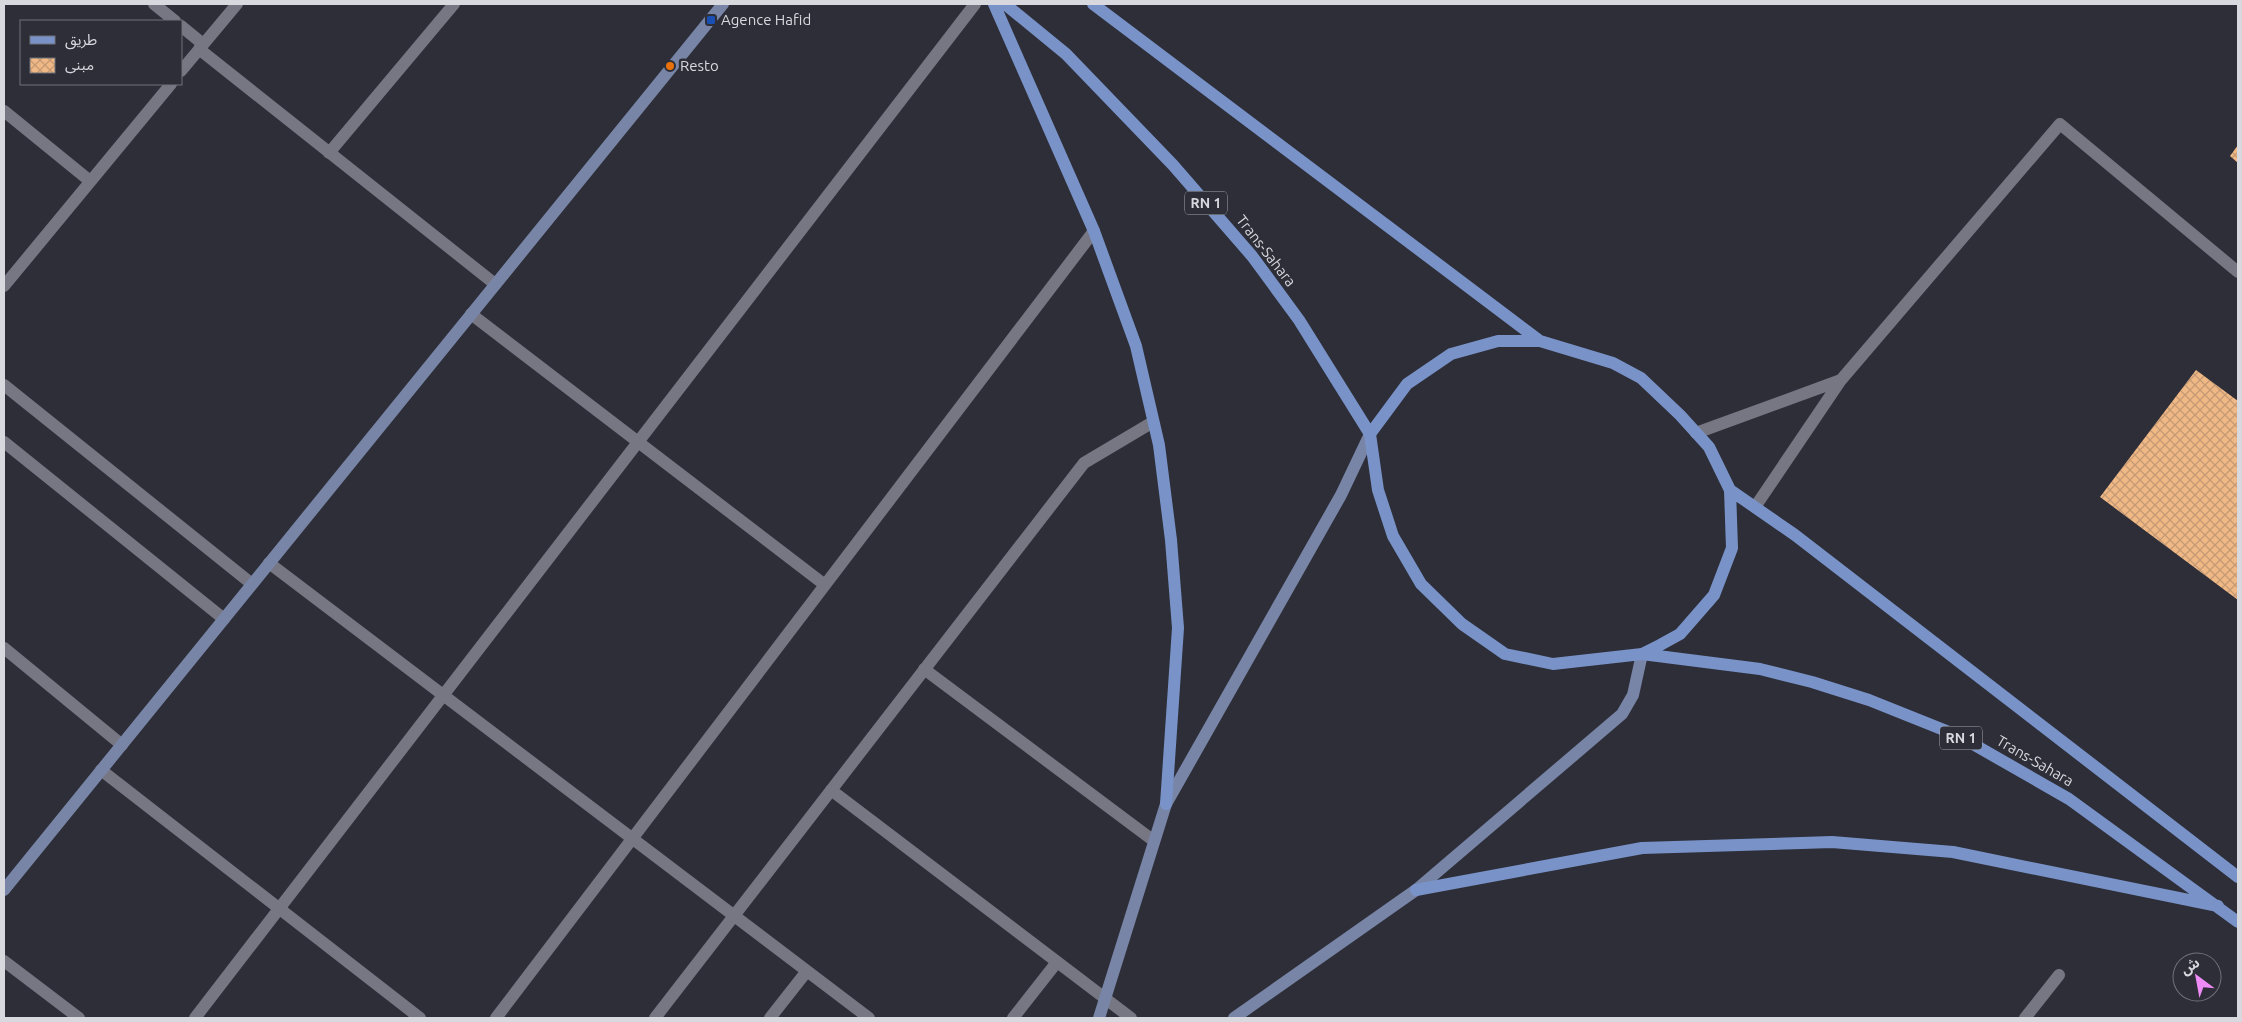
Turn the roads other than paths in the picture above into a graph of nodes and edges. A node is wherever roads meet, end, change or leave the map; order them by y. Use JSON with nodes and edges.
{"nodes":[{"id":1,"x":154,"y":4,"type":"edge"},
{"id":2,"x":237,"y":4,"type":"edge"},
{"id":3,"x":454,"y":4,"type":"edge"},
{"id":4,"x":723,"y":4,"type":"edge"},
{"id":5,"x":975,"y":4,"type":"edge"},
{"id":6,"x":994,"y":4,"type":"edge"},
{"id":7,"x":1005,"y":4,"type":"edge"},
{"id":8,"x":1093,"y":4,"type":"edge"},
{"id":9,"x":174,"y":20,"type":"edge"},
{"id":10,"x":182,"y":27,"type":"edge"},
{"id":11,"x":201,"y":47,"type":"junction"},
{"id":12,"x":182,"y":70,"type":"edge"},
{"id":13,"x":170,"y":85,"type":"edge"},
{"id":14,"x":4,"y":111,"type":"edge"},
{"id":15,"x":329,"y":153,"type":"junction"},
{"id":16,"x":90,"y":181,"type":"junction"},
{"id":17,"x":1094,"y":231,"type":"junction"},
{"id":18,"x":2238,"y":272,"type":"edge"},
{"id":19,"x":495,"y":284,"type":"junction"},
{"id":20,"x":4,"y":286,"type":"edge"},
{"id":21,"x":471,"y":314,"type":"junction"},
{"id":22,"x":1540,"y":341,"type":"junction"},
{"id":23,"x":1841,"y":380,"type":"junction"},
{"id":24,"x":4,"y":385,"type":"edge"},
{"id":25,"x":1153,"y":422,"type":"junction"},
{"id":26,"x":1696,"y":432,"type":"junction"},
{"id":27,"x":1370,"y":434,"type":"junction"},
{"id":28,"x":4,"y":442,"type":"edge"},
{"id":29,"x":638,"y":442,"type":"junction"},
{"id":30,"x":1730,"y":490,"type":"junction"},
{"id":31,"x":1755,"y":507,"type":"junction"},
{"id":32,"x":269,"y":563,"type":"junction"},
{"id":33,"x":252,"y":584,"type":"junction"},
{"id":34,"x":825,"y":585,"type":"junction"},
{"id":35,"x":224,"y":619,"type":"junction"},
{"id":36,"x":4,"y":648,"type":"edge"},
{"id":37,"x":1642,"y":654,"type":"junction"},
{"id":38,"x":924,"y":669,"type":"junction"},
{"id":39,"x":444,"y":695,"type":"junction"},
{"id":40,"x":122,"y":745,"type":"junction"},
{"id":41,"x":101,"y":770,"type":"junction"},
{"id":42,"x":831,"y":790,"type":"junction"},
{"id":43,"x":1166,"y":804,"type":"junction"},
{"id":44,"x":632,"y":839,"type":"junction"},
{"id":45,"x":1154,"y":841,"type":"junction"},
{"id":46,"x":2238,"y":877,"type":"edge"},
{"id":47,"x":4,"y":890,"type":"edge"},
{"id":48,"x":1416,"y":890,"type":"junction"},
{"id":49,"x":2218,"y":906,"type":"junction"},
{"id":50,"x":279,"y":909,"type":"junction"},
{"id":51,"x":734,"y":916,"type":"junction"},
{"id":52,"x":2238,"y":922,"type":"edge"},
{"id":53,"x":4,"y":961,"type":"edge"},
{"id":54,"x":1057,"y":962,"type":"junction"},
{"id":55,"x":807,"y":971,"type":"junction"},
{"id":56,"x":2059,"y":975,"type":"dead end"},
{"id":57,"x":1105,"y":998,"type":"junction"},
{"id":58,"x":79,"y":1018,"type":"edge"},
{"id":59,"x":196,"y":1018,"type":"edge"},
{"id":60,"x":420,"y":1018,"type":"edge"},
{"id":61,"x":496,"y":1018,"type":"edge"},
{"id":62,"x":655,"y":1018,"type":"edge"},
{"id":63,"x":770,"y":1018,"type":"edge"},
{"id":64,"x":869,"y":1018,"type":"edge"},
{"id":65,"x":1013,"y":1018,"type":"edge"},
{"id":66,"x":1099,"y":1018,"type":"edge"},
{"id":67,"x":1131,"y":1018,"type":"edge"},
{"id":68,"x":1234,"y":1018,"type":"edge"},
{"id":69,"x":2025,"y":1018,"type":"edge"}],
"edges":[{"from":1,"to":9,"type":"street"},
{"from":2,"to":11,"type":"street"},
{"from":3,"to":15,"type":"street"},
{"from":4,"to":19,"type":"main road"},
{"from":5,"to":29,"type":"street"},
{"from":6,"to":17,"type":"main road"},
{"from":7,"to":27,"type":"main road","name":"Trans-Sahara","number":"RN 1"},
{"from":8,"to":22,"type":"main road"},
{"from":10,"to":11,"type":"street"},
{"from":11,"to":12,"type":"street"},
{"from":11,"to":15,"type":"street"},
{"from":13,"to":16,"type":"street"},
{"from":14,"to":16,"type":"street"},
{"from":15,"to":19,"type":"street"},
{"from":16,"to":20,"type":"street"},
{"from":17,"to":25,"type":"main road"},
{"from":17,"to":34,"type":"street"},
{"from":18,"to":23,"type":"street"},
{"from":19,"to":21,"type":"main road"},
{"from":21,"to":29,"type":"street"},
{"from":21,"to":32,"type":"main road"},
{"from":22,"to":26,"type":"main road"},
{"from":22,"to":27,"type":"main road"},
{"from":23,"to":26,"type":"street"},
{"from":23,"to":31,"type":"street"},
{"from":24,"to":33,"type":"street"},
{"from":25,"to":38,"type":"street"},
{"from":25,"to":43,"type":"main road"},
{"from":26,"to":30,"type":"main road"},
{"from":27,"to":37,"type":"main road"},
{"from":27,"to":43,"type":"main road"},
{"from":28,"to":35,"type":"street"},
{"from":29,"to":34,"type":"street"},
{"from":29,"to":39,"type":"street"},
{"from":30,"to":31,"type":"main road","name":"Trans-Sahara"},
{"from":30,"to":37,"type":"main road"},
{"from":31,"to":46,"type":"main road","name":"Trans-Sahara"},
{"from":32,"to":33,"type":"main road"},
{"from":32,"to":39,"type":"street"},
{"from":33,"to":35,"type":"main road"},
{"from":34,"to":44,"type":"street"},
{"from":35,"to":40,"type":"main road"},
{"from":36,"to":40,"type":"street"},
{"from":37,"to":48,"type":"main road"},
{"from":37,"to":49,"type":"main road","name":"Trans-Sahara","number":"RN 1"},
{"from":38,"to":42,"type":"street"},
{"from":38,"to":45,"type":"street"},
{"from":39,"to":44,"type":"street"},
{"from":39,"to":50,"type":"street"},
{"from":40,"to":41,"type":"main road"},
{"from":41,"to":47,"type":"main road"},
{"from":41,"to":50,"type":"street"},
{"from":42,"to":51,"type":"street"},
{"from":42,"to":54,"type":"street"},
{"from":43,"to":45,"type":"main road"},
{"from":44,"to":51,"type":"street"},
{"from":44,"to":61,"type":"street"},
{"from":45,"to":57,"type":"main road"},
{"from":48,"to":49,"type":"main road"},
{"from":48,"to":68,"type":"main road"},
{"from":49,"to":52,"type":"main road","name":"Trans-Sahara","number":"RN 1"},
{"from":50,"to":59,"type":"street"},
{"from":50,"to":60,"type":"street"},
{"from":51,"to":55,"type":"street"},
{"from":51,"to":62,"type":"street"},
{"from":53,"to":58,"type":"street"},
{"from":54,"to":57,"type":"street"},
{"from":54,"to":65,"type":"street"},
{"from":55,"to":63,"type":"street"},
{"from":55,"to":64,"type":"street"},
{"from":56,"to":69,"type":"street"},
{"from":57,"to":66,"type":"main road"},
{"from":57,"to":67,"type":"street"}]}
